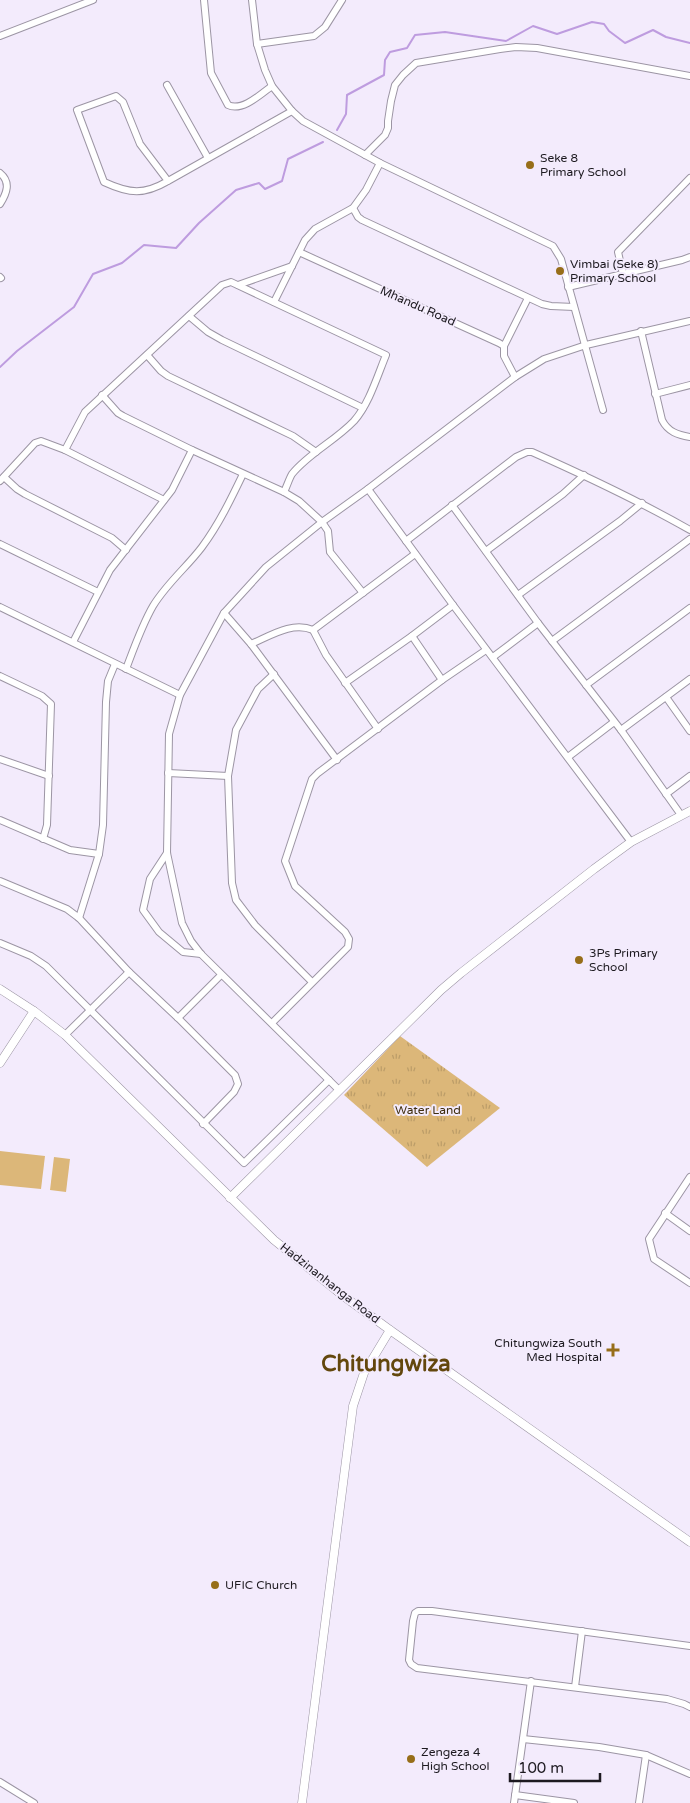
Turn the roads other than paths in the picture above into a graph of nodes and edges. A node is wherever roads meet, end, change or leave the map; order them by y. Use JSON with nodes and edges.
{"nodes":[{"id":1,"x":93,"y":0,"type":"edge"},
{"id":2,"x":204,"y":0,"type":"edge"},
{"id":3,"x":253,"y":0,"type":"edge"},
{"id":4,"x":342,"y":0,"type":"edge"},
{"id":5,"x":0,"y":36,"type":"edge"},
{"id":6,"x":257,"y":44,"type":"junction"},
{"id":7,"x":690,"y":76,"type":"edge"},
{"id":8,"x":167,"y":85,"type":"dead end"},
{"id":9,"x":272,"y":86,"type":"junction"},
{"id":10,"x":292,"y":111,"type":"junction"},
{"id":11,"x":365,"y":155,"type":"junction"},
{"id":12,"x":208,"y":158,"type":"junction"},
{"id":13,"x":380,"y":163,"type":"junction"},
{"id":14,"x":0,"y":173,"type":"edge"},
{"id":15,"x":690,"y":178,"type":"edge"},
{"id":16,"x":168,"y":181,"type":"junction"},
{"id":17,"x":0,"y":204,"type":"edge"},
{"id":18,"x":353,"y":208,"type":"junction"},
{"id":19,"x":300,"y":252,"type":"junction"},
{"id":20,"x":690,"y":256,"type":"edge"},
{"id":21,"x":292,"y":266,"type":"junction"},
{"id":22,"x":623,"y":274,"type":"junction"},
{"id":23,"x":238,"y":285,"type":"junction"},
{"id":24,"x":568,"y":287,"type":"junction"},
{"id":25,"x":528,"y":298,"type":"junction"},
{"id":26,"x":274,"y":302,"type":"junction"},
{"id":27,"x":574,"y":307,"type":"junction"},
{"id":28,"x":189,"y":316,"type":"junction"},
{"id":29,"x":690,"y":321,"type":"edge"},
{"id":30,"x":641,"y":331,"type":"junction"},
{"id":31,"x":586,"y":345,"type":"junction"},
{"id":32,"x":504,"y":346,"type":"junction"},
{"id":33,"x":147,"y":356,"type":"junction"},
{"id":34,"x":515,"y":377,"type":"junction"},
{"id":35,"x":690,"y":385,"type":"edge"},
{"id":36,"x":655,"y":394,"type":"junction"},
{"id":37,"x":102,"y":395,"type":"junction"},
{"id":38,"x":363,"y":408,"type":"junction"},
{"id":39,"x":603,"y":410,"type":"dead end"},
{"id":40,"x":690,"y":437,"type":"edge"},
{"id":41,"x":65,"y":450,"type":"junction"},
{"id":42,"x":192,"y":450,"type":"junction"},
{"id":43,"x":316,"y":452,"type":"junction"},
{"id":44,"x":243,"y":474,"type":"junction"},
{"id":45,"x":584,"y":475,"type":"junction"},
{"id":46,"x":2,"y":479,"type":"edge"},
{"id":47,"x":368,"y":489,"type":"junction"},
{"id":48,"x":284,"y":492,"type":"junction"},
{"id":49,"x":164,"y":500,"type":"junction"},
{"id":50,"x":642,"y":502,"type":"junction"},
{"id":51,"x":452,"y":505,"type":"junction"},
{"id":52,"x":322,"y":522,"type":"junction"},
{"id":53,"x":690,"y":530,"type":"edge"},
{"id":54,"x":690,"y":539,"type":"edge"},
{"id":55,"x":406,"y":541,"type":"junction"},
{"id":56,"x":0,"y":544,"type":"edge"},
{"id":57,"x":126,"y":550,"type":"junction"},
{"id":58,"x":486,"y":551,"type":"junction"},
{"id":59,"x":415,"y":554,"type":"junction"},
{"id":60,"x":98,"y":592,"type":"junction"},
{"id":61,"x":364,"y":593,"type":"junction"},
{"id":62,"x":518,"y":595,"type":"junction"},
{"id":63,"x":453,"y":605,"type":"junction"},
{"id":64,"x":0,"y":607,"type":"edge"},
{"id":65,"x":690,"y":608,"type":"edge"},
{"id":66,"x":224,"y":612,"type":"junction"},
{"id":67,"x":538,"y":623,"type":"junction"},
{"id":68,"x":313,"y":630,"type":"junction"},
{"id":69,"x":412,"y":636,"type":"junction"},
{"id":70,"x":552,"y":641,"type":"junction"},
{"id":71,"x":74,"y":642,"type":"junction"},
{"id":72,"x":251,"y":644,"type":"junction"},
{"id":73,"x":486,"y":650,"type":"junction"},
{"id":74,"x":493,"y":658,"type":"junction"},
{"id":75,"x":115,"y":664,"type":"junction"},
{"id":76,"x":126,"y":669,"type":"junction"},
{"id":77,"x":274,"y":674,"type":"junction"},
{"id":78,"x":0,"y":676,"type":"edge"},
{"id":79,"x":690,"y":679,"type":"edge"},
{"id":80,"x":442,"y":680,"type":"junction"},
{"id":81,"x":345,"y":683,"type":"junction"},
{"id":82,"x":586,"y":685,"type":"junction"},
{"id":83,"x":180,"y":695,"type":"junction"},
{"id":84,"x":666,"y":697,"type":"junction"},
{"id":85,"x":614,"y":722,"type":"junction"},
{"id":86,"x":378,"y":729,"type":"junction"},
{"id":87,"x":621,"y":730,"type":"junction"},
{"id":88,"x":690,"y":731,"type":"edge"},
{"id":89,"x":568,"y":757,"type":"junction"},
{"id":90,"x":0,"y":759,"type":"edge"},
{"id":91,"x":337,"y":760,"type":"junction"},
{"id":92,"x":168,"y":773,"type":"junction"},
{"id":93,"x":49,"y":776,"type":"junction"},
{"id":94,"x":228,"y":776,"type":"junction"},
{"id":95,"x":690,"y":776,"type":"edge"},
{"id":96,"x":666,"y":794,"type":"junction"},
{"id":97,"x":690,"y":811,"type":"edge"},
{"id":98,"x":681,"y":815,"type":"junction"},
{"id":99,"x":0,"y":820,"type":"edge"},
{"id":100,"x":43,"y":839,"type":"junction"},
{"id":101,"x":631,"y":842,"type":"junction"},
{"id":102,"x":167,"y":853,"type":"junction"},
{"id":103,"x":99,"y":854,"type":"junction"},
{"id":104,"x":0,"y":881,"type":"edge"},
{"id":105,"x":79,"y":918,"type":"junction"},
{"id":106,"x":0,"y":943,"type":"edge"},
{"id":107,"x":201,"y":954,"type":"junction"},
{"id":108,"x":129,"y":972,"type":"junction"},
{"id":109,"x":221,"y":975,"type":"junction"},
{"id":110,"x":312,"y":982,"type":"junction"},
{"id":111,"x":0,"y":988,"type":"edge"},
{"id":112,"x":89,"y":1010,"type":"junction"},
{"id":113,"x":34,"y":1011,"type":"junction"},
{"id":114,"x":178,"y":1018,"type":"junction"},
{"id":115,"x":272,"y":1023,"type":"junction"},
{"id":116,"x":65,"y":1035,"type":"junction"},
{"id":117,"x":0,"y":1062,"type":"edge"},
{"id":118,"x":329,"y":1080,"type":"junction"},
{"id":119,"x":339,"y":1090,"type":"junction"},
{"id":120,"x":203,"y":1124,"type":"junction"},
{"id":121,"x":690,"y":1177,"type":"edge"},
{"id":122,"x":230,"y":1198,"type":"junction"},
{"id":123,"x":665,"y":1213,"type":"junction"},
{"id":124,"x":690,"y":1231,"type":"edge"},
{"id":125,"x":690,"y":1284,"type":"edge"},
{"id":126,"x":390,"y":1330,"type":"junction"},
{"id":127,"x":690,"y":1542,"type":"edge"},
{"id":128,"x":582,"y":1631,"type":"junction"},
{"id":129,"x":690,"y":1646,"type":"edge"},
{"id":130,"x":531,"y":1682,"type":"junction"},
{"id":131,"x":575,"y":1687,"type":"junction"},
{"id":132,"x":690,"y":1707,"type":"edge"},
{"id":133,"x":523,"y":1739,"type":"junction"},
{"id":134,"x":646,"y":1754,"type":"junction"},
{"id":135,"x":689,"y":1770,"type":"edge"},
{"id":136,"x":0,"y":1782,"type":"edge"},
{"id":137,"x":515,"y":1795,"type":"junction"},
{"id":138,"x":34,"y":1803,"type":"edge"},
{"id":139,"x":302,"y":1803,"type":"edge"},
{"id":140,"x":514,"y":1803,"type":"edge"},
{"id":141,"x":574,"y":1803,"type":"edge"},
{"id":142,"x":639,"y":1803,"type":"edge"}],
"edges":[{"from":1,"to":5,"type":"street"},
{"from":2,"to":9,"type":"street"},
{"from":3,"to":6,"type":"street"},
{"from":4,"to":6,"type":"street"},
{"from":6,"to":9,"type":"street"},
{"from":7,"to":11,"type":"street"},
{"from":8,"to":12,"type":"street"},
{"from":9,"to":10,"type":"street"},
{"from":10,"to":11,"type":"street"},
{"from":10,"to":12,"type":"street"},
{"from":11,"to":13,"type":"street"},
{"from":12,"to":16,"type":"street"},
{"from":13,"to":18,"type":"street"},
{"from":13,"to":24,"type":"street"},
{"from":14,"to":17,"type":"street"},
{"from":15,"to":22,"type":"street"},
{"from":16,"to":16,"type":"street"},
{"from":18,"to":19,"type":"street"},
{"from":18,"to":25,"type":"street"},
{"from":19,"to":21,"type":"street"},
{"from":19,"to":32,"type":"street","name":"Mhandu Road"},
{"from":20,"to":22,"type":"street"},
{"from":21,"to":23,"type":"street"},
{"from":21,"to":26,"type":"street"},
{"from":22,"to":24,"type":"street"},
{"from":23,"to":26,"type":"street"},
{"from":23,"to":28,"type":"street"},
{"from":24,"to":27,"type":"street"},
{"from":25,"to":27,"type":"street"},
{"from":25,"to":32,"type":"street"},
{"from":26,"to":38,"type":"street"},
{"from":27,"to":31,"type":"street"},
{"from":28,"to":33,"type":"street"},
{"from":28,"to":38,"type":"street"},
{"from":29,"to":30,"type":"street"},
{"from":30,"to":31,"type":"street"},
{"from":30,"to":36,"type":"street"},
{"from":31,"to":34,"type":"street"},
{"from":31,"to":39,"type":"street"},
{"from":32,"to":34,"type":"street"},
{"from":33,"to":37,"type":"street"},
{"from":33,"to":43,"type":"street"},
{"from":34,"to":47,"type":"street"},
{"from":35,"to":36,"type":"street"},
{"from":36,"to":40,"type":"street"},
{"from":37,"to":41,"type":"street"},
{"from":37,"to":42,"type":"street"},
{"from":38,"to":43,"type":"street"},
{"from":41,"to":46,"type":"street"},
{"from":41,"to":49,"type":"street"},
{"from":42,"to":44,"type":"street"},
{"from":42,"to":49,"type":"street"},
{"from":43,"to":48,"type":"street"},
{"from":44,"to":48,"type":"street"},
{"from":44,"to":76,"type":"street"},
{"from":45,"to":50,"type":"street"},
{"from":45,"to":51,"type":"street"},
{"from":45,"to":58,"type":"street"},
{"from":46,"to":57,"type":"street"},
{"from":47,"to":52,"type":"street"},
{"from":47,"to":55,"type":"street"},
{"from":48,"to":52,"type":"street"},
{"from":49,"to":57,"type":"street"},
{"from":50,"to":53,"type":"street"},
{"from":50,"to":62,"type":"street"},
{"from":51,"to":55,"type":"street"},
{"from":51,"to":58,"type":"street"},
{"from":52,"to":61,"type":"street"},
{"from":52,"to":66,"type":"street"},
{"from":54,"to":70,"type":"street"},
{"from":55,"to":59,"type":"street"},
{"from":56,"to":60,"type":"street"},
{"from":57,"to":60,"type":"street"},
{"from":58,"to":62,"type":"street"},
{"from":59,"to":61,"type":"street"},
{"from":59,"to":63,"type":"street"},
{"from":60,"to":71,"type":"street"},
{"from":61,"to":68,"type":"street"},
{"from":62,"to":67,"type":"street"},
{"from":63,"to":69,"type":"street"},
{"from":63,"to":73,"type":"street"},
{"from":64,"to":71,"type":"street"},
{"from":65,"to":82,"type":"street"},
{"from":66,"to":72,"type":"street"},
{"from":66,"to":83,"type":"street"},
{"from":67,"to":70,"type":"street"},
{"from":67,"to":74,"type":"street"},
{"from":68,"to":72,"type":"street"},
{"from":68,"to":81,"type":"street"},
{"from":69,"to":80,"type":"street"},
{"from":69,"to":81,"type":"street"},
{"from":70,"to":82,"type":"street"},
{"from":71,"to":75,"type":"street"},
{"from":72,"to":77,"type":"street"},
{"from":73,"to":74,"type":"street"},
{"from":73,"to":80,"type":"street"},
{"from":74,"to":89,"type":"street"},
{"from":75,"to":76,"type":"street"},
{"from":75,"to":103,"type":"street"},
{"from":76,"to":83,"type":"street"},
{"from":77,"to":91,"type":"street"},
{"from":77,"to":94,"type":"street"},
{"from":78,"to":93,"type":"street"},
{"from":79,"to":84,"type":"street"},
{"from":80,"to":86,"type":"street"},
{"from":81,"to":86,"type":"street"},
{"from":82,"to":85,"type":"street"},
{"from":83,"to":92,"type":"street"},
{"from":84,"to":87,"type":"street"},
{"from":84,"to":88,"type":"street"},
{"from":85,"to":87,"type":"street"},
{"from":85,"to":89,"type":"street"},
{"from":86,"to":91,"type":"street"},
{"from":87,"to":96,"type":"street"},
{"from":89,"to":101,"type":"street"},
{"from":90,"to":93,"type":"street"},
{"from":91,"to":110,"type":"street"},
{"from":92,"to":94,"type":"street"},
{"from":92,"to":102,"type":"street"},
{"from":93,"to":100,"type":"street"},
{"from":94,"to":110,"type":"street"},
{"from":95,"to":96,"type":"street"},
{"from":96,"to":98,"type":"street"},
{"from":97,"to":98,"type":"street"},
{"from":98,"to":101,"type":"street"},
{"from":99,"to":100,"type":"street"},
{"from":100,"to":103,"type":"street"},
{"from":101,"to":119,"type":"street"},
{"from":102,"to":107,"type":"street"},
{"from":102,"to":107,"type":"street"},
{"from":103,"to":105,"type":"street"},
{"from":104,"to":105,"type":"street"},
{"from":105,"to":108,"type":"street"},
{"from":106,"to":112,"type":"street"},
{"from":107,"to":109,"type":"street"},
{"from":108,"to":112,"type":"street"},
{"from":108,"to":114,"type":"street"},
{"from":109,"to":114,"type":"street"},
{"from":109,"to":115,"type":"street"},
{"from":110,"to":115,"type":"street"},
{"from":111,"to":113,"type":"street","name":"Hadzinanhanga Road"},
{"from":112,"to":116,"type":"street"},
{"from":112,"to":120,"type":"street"},
{"from":113,"to":116,"type":"street","name":"Hadzinanhanga Road"},
{"from":113,"to":117,"type":"street"},
{"from":114,"to":120,"type":"street"},
{"from":115,"to":118,"type":"street"},
{"from":116,"to":122,"type":"street","name":"Hadzinanhanga Road"},
{"from":118,"to":119,"type":"street"},
{"from":118,"to":120,"type":"street"},
{"from":119,"to":122,"type":"street"},
{"from":121,"to":123,"type":"street"},
{"from":122,"to":126,"type":"street","name":"Hadzinanhanga Road"},
{"from":123,"to":124,"type":"street"},
{"from":123,"to":125,"type":"street"},
{"from":126,"to":127,"type":"street","name":"Hadzinanhanga Road"},
{"from":126,"to":139,"type":"street"},
{"from":128,"to":129,"type":"street"},
{"from":128,"to":130,"type":"street"},
{"from":128,"to":131,"type":"street"},
{"from":130,"to":131,"type":"street"},
{"from":130,"to":133,"type":"street"},
{"from":131,"to":132,"type":"street"},
{"from":133,"to":134,"type":"street"},
{"from":133,"to":137,"type":"street"},
{"from":134,"to":135,"type":"street"},
{"from":134,"to":142,"type":"street"},
{"from":136,"to":138,"type":"street"},
{"from":137,"to":140,"type":"street"},
{"from":137,"to":141,"type":"street"}]}
